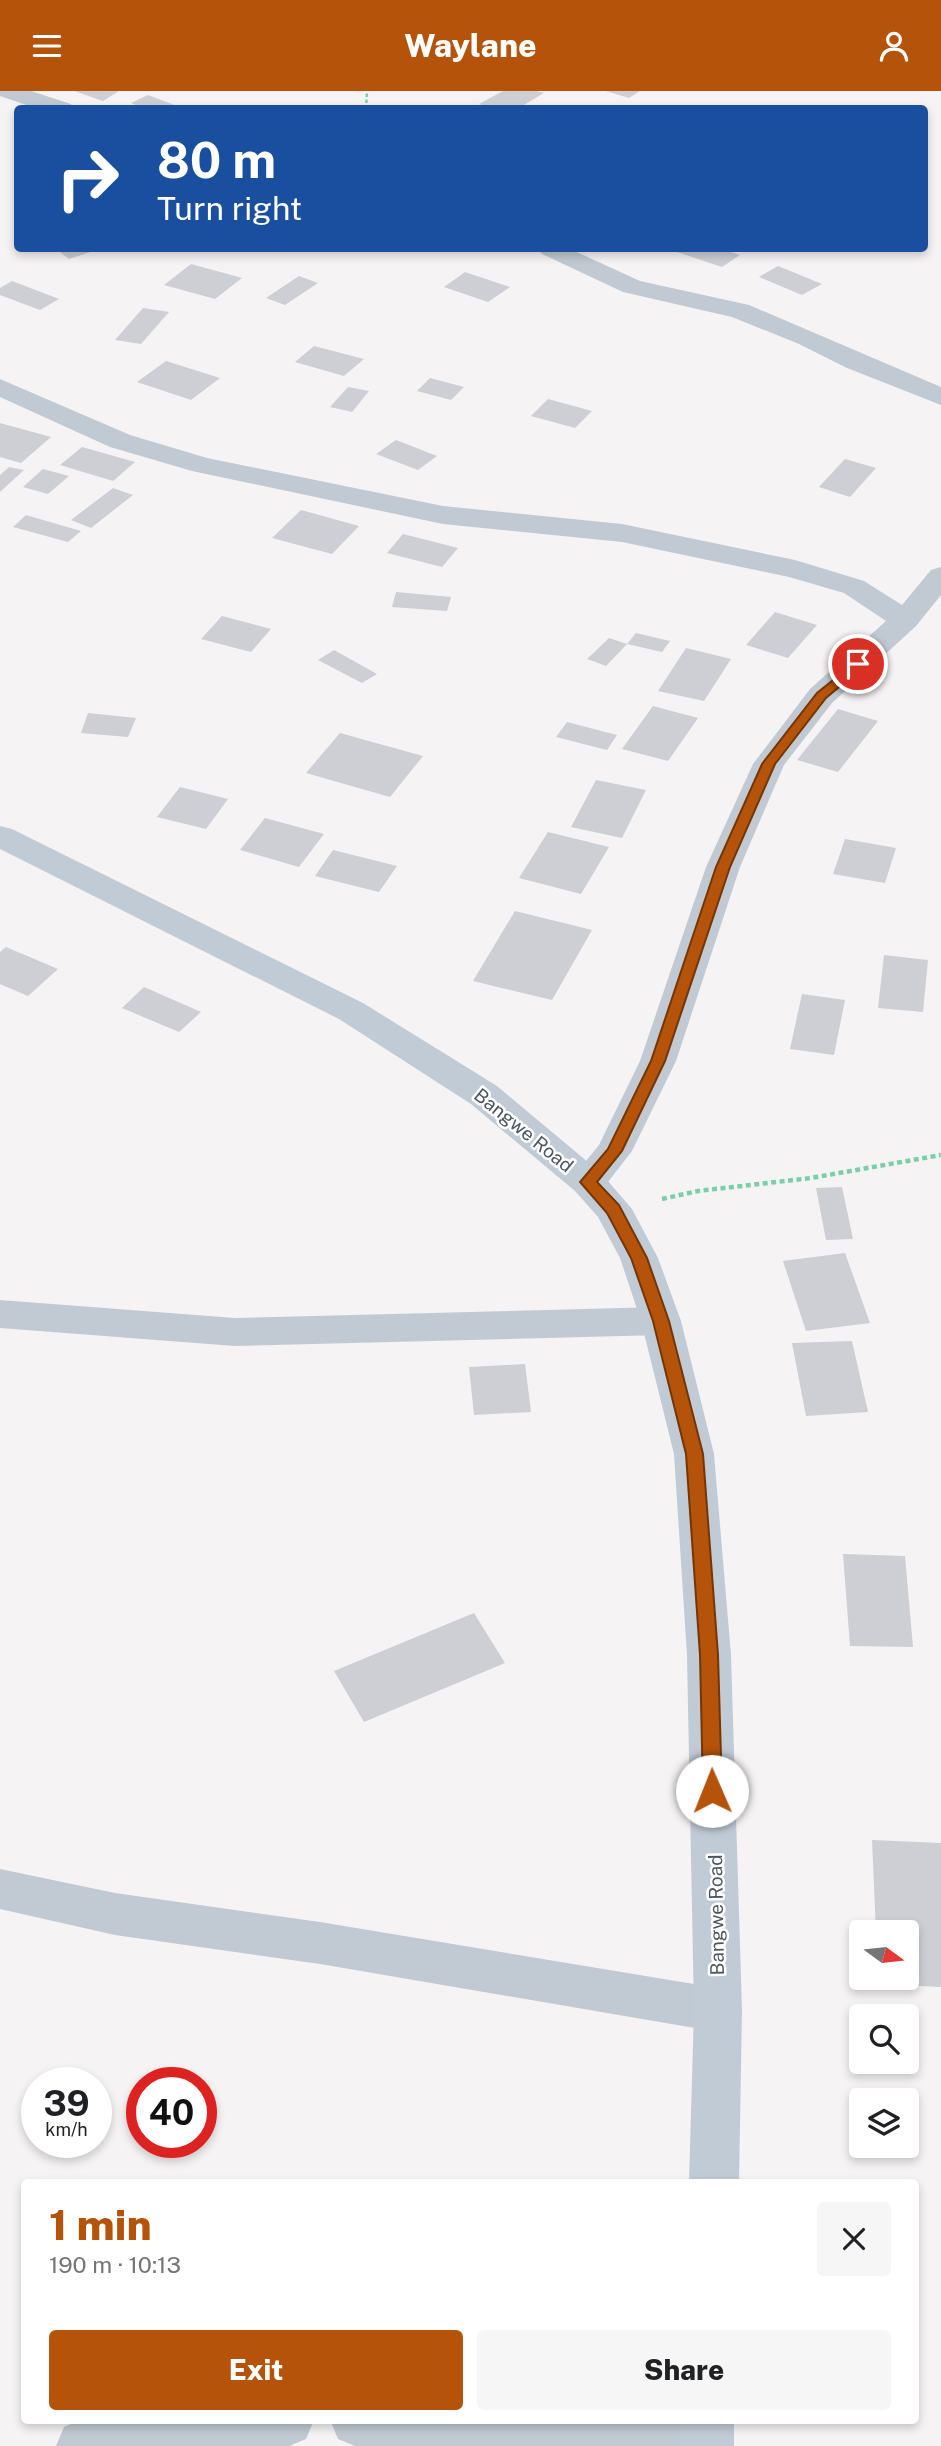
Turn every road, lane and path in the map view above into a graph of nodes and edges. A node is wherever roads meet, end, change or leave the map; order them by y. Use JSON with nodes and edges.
{"nodes":[{"id":1,"x":7,"y":91,"type":"edge"},
{"id":2,"x":51,"y":105,"type":"edge"},
{"id":3,"x":557,"y":252,"type":"edge"},
{"id":4,"x":0,"y":387,"type":"edge"},
{"id":5,"x":941,"y":397,"type":"edge"},
{"id":6,"x":941,"y":576,"type":"edge"},
{"id":7,"x":905,"y":620,"type":"junction"},
{"id":8,"x":0,"y":836,"type":"edge"},
{"id":9,"x":941,"y":1155,"type":"edge"},
{"id":10,"x":601,"y":1196,"type":"junction"},
{"id":11,"x":0,"y":1314,"type":"edge"},
{"id":12,"x":661,"y":1321,"type":"junction"},
{"id":13,"x":0,"y":1889,"type":"edge"},
{"id":14,"x":718,"y":2010,"type":"junction"},
{"id":15,"x":713,"y":2179,"type":"edge"},
{"id":16,"x":256,"y":2424,"type":"edge"},
{"id":17,"x":497,"y":2424,"type":"edge"},
{"id":18,"x":707,"y":2430,"type":"edge"},
{"id":19,"x":83,"y":2446,"type":"edge"}],
"edges":[{"from":1,"to":2,"type":"street"},
{"from":3,"to":5,"type":"street"},
{"from":4,"to":7,"type":"street"},
{"from":6,"to":7,"type":"street"},
{"from":7,"to":10,"type":"street"},
{"from":8,"to":10,"type":"street","name":"Bangwe Road"},
{"from":9,"to":10,"type":"path"},
{"from":10,"to":12,"type":"street","name":"Bangwe Road"},
{"from":11,"to":12,"type":"street"},
{"from":12,"to":14,"type":"street","name":"Bangwe Road"},
{"from":13,"to":14,"type":"street"},
{"from":14,"to":15,"type":"street","name":"Bangwe Road"},
{"from":16,"to":19,"type":"street"},
{"from":17,"to":18,"type":"street"}]}
